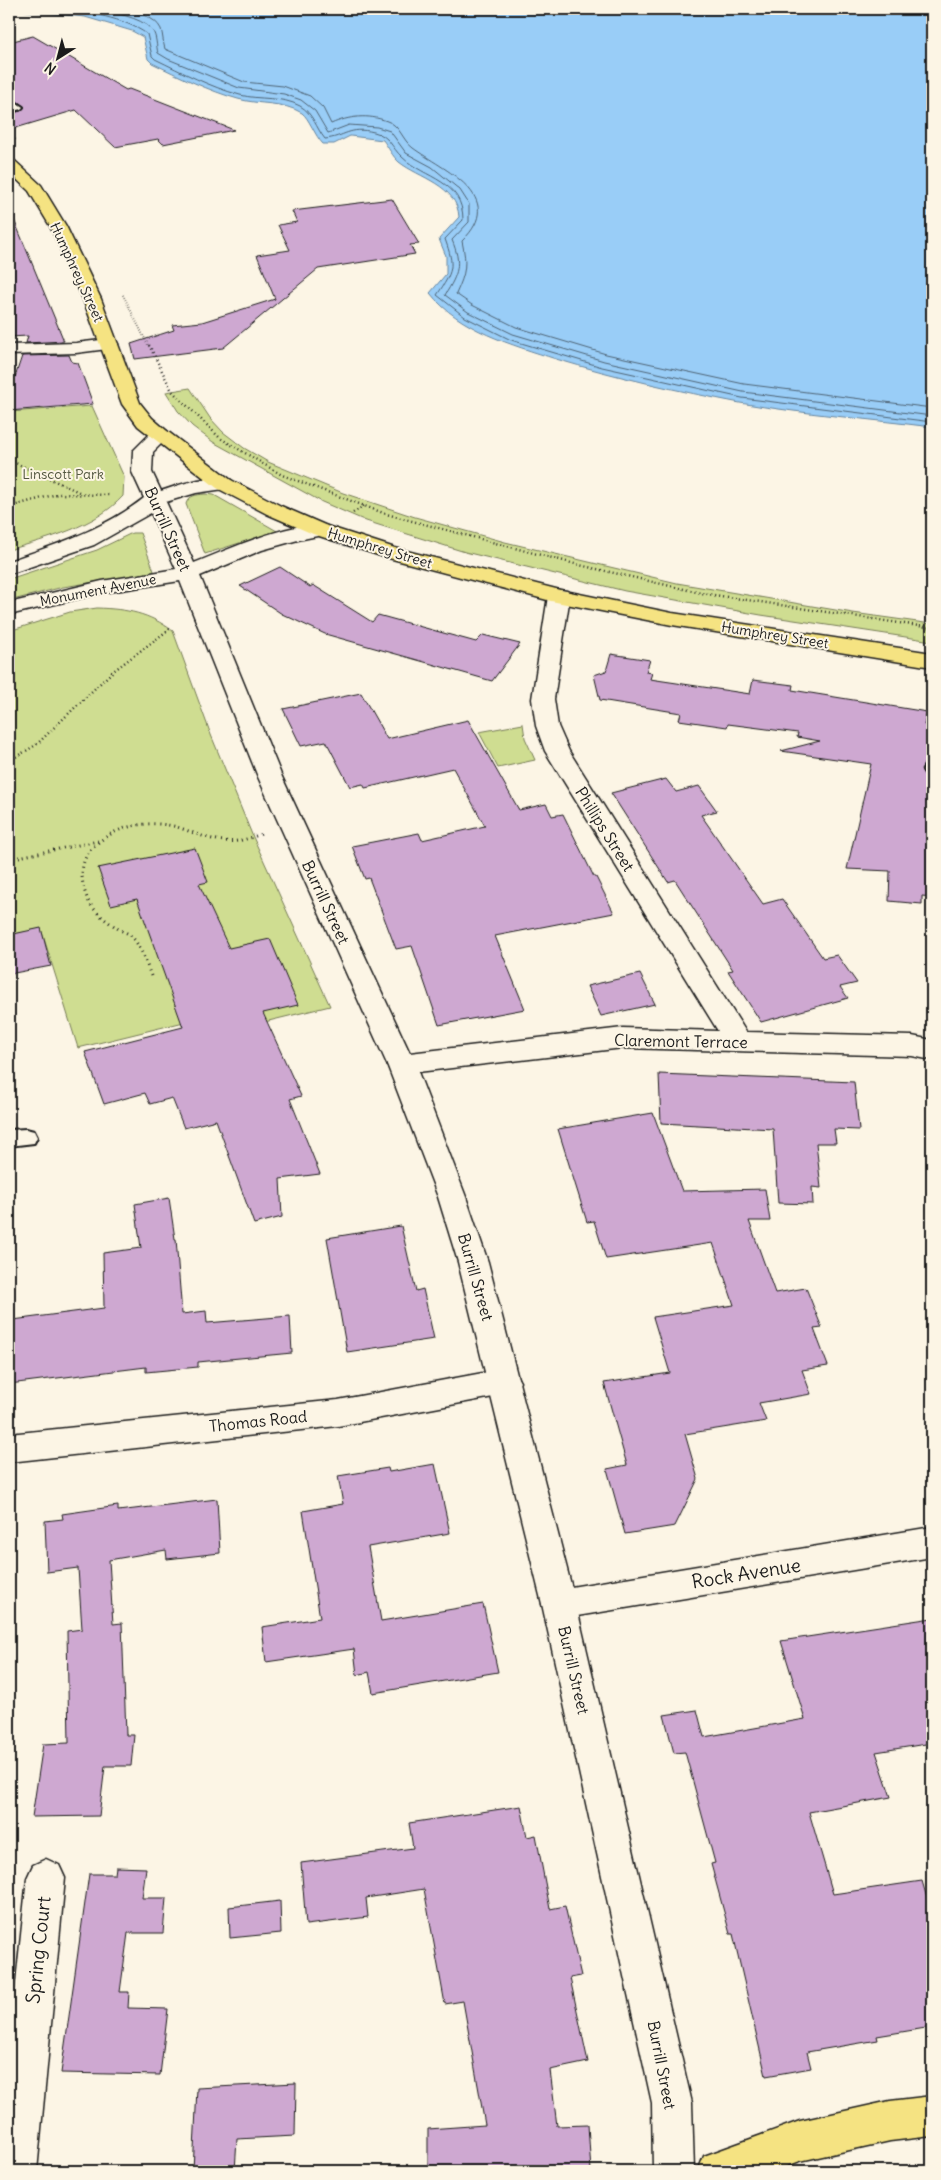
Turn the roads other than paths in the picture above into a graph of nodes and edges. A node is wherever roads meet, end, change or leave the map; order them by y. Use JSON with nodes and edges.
{"nodes":[{"id":1,"x":9,"y":102,"type":"edge"},
{"id":2,"x":9,"y":109,"type":"edge"},
{"id":3,"x":9,"y":164,"type":"edge"},
{"id":4,"x":108,"y":344,"type":"junction"},
{"id":5,"x":9,"y":350,"type":"edge"},
{"id":6,"x":160,"y":435,"type":"junction"},
{"id":7,"x":224,"y":484,"type":"junction"},
{"id":8,"x":156,"y":499,"type":"junction"},
{"id":9,"x":320,"y":530,"type":"junction"},
{"id":10,"x":9,"y":568,"type":"edge"},
{"id":11,"x":188,"y":573,"type":"junction"},
{"id":12,"x":559,"y":596,"type":"junction"},
{"id":13,"x":9,"y":609,"type":"edge"},
{"id":14,"x":932,"y":660,"type":"edge"},
{"id":15,"x":738,"y":1041,"type":"junction"},
{"id":16,"x":932,"y":1050,"type":"edge"},
{"id":17,"x":401,"y":1064,"type":"junction"},
{"id":18,"x":504,"y":1382,"type":"junction"},
{"id":19,"x":9,"y":1448,"type":"edge"},
{"id":20,"x":932,"y":1542,"type":"edge"},
{"id":21,"x":559,"y":1604,"type":"junction"},
{"id":22,"x":46,"y":1878,"type":"dead end"},
{"id":23,"x":932,"y":2116,"type":"edge"},
{"id":24,"x":16,"y":2171,"type":"edge"},
{"id":25,"x":674,"y":2171,"type":"edge"},
{"id":26,"x":720,"y":2171,"type":"edge"}],
"edges":[{"from":1,"to":2,"type":"lane"},
{"from":3,"to":4,"type":"main road","name":"Humphrey Street"},
{"from":4,"to":5,"type":"street"},
{"from":4,"to":6,"type":"main road","name":"Humphrey Street"},
{"from":6,"to":7,"type":"main road","name":"Humphrey Street"},
{"from":6,"to":8,"type":"street","name":"Burrill Street"},
{"from":7,"to":8,"type":"street"},
{"from":7,"to":9,"type":"main road","name":"Humphrey Street"},
{"from":8,"to":10,"type":"street"},
{"from":8,"to":11,"type":"street","name":"Burrill Street"},
{"from":9,"to":11,"type":"street","name":"Monument Avenue"},
{"from":9,"to":12,"type":"main road","name":"Humphrey Street"},
{"from":11,"to":13,"type":"street","name":"Monument Avenue"},
{"from":11,"to":17,"type":"street","name":"Burrill Street"},
{"from":12,"to":14,"type":"main road","name":"Humphrey Street"},
{"from":12,"to":15,"type":"street","name":"Phillips Street"},
{"from":15,"to":16,"type":"street","name":"Claremont Terrace"},
{"from":15,"to":17,"type":"street","name":"Claremont Terrace"},
{"from":17,"to":18,"type":"street","name":"Burrill Street"},
{"from":18,"to":19,"type":"street","name":"Thomas Road"},
{"from":18,"to":21,"type":"street","name":"Burrill Street"},
{"from":20,"to":21,"type":"street","name":"Rock Avenue"},
{"from":21,"to":25,"type":"street","name":"Burrill Street"},
{"from":22,"to":24,"type":"street","name":"Spring Court"},
{"from":23,"to":26,"type":"main road"}]}
